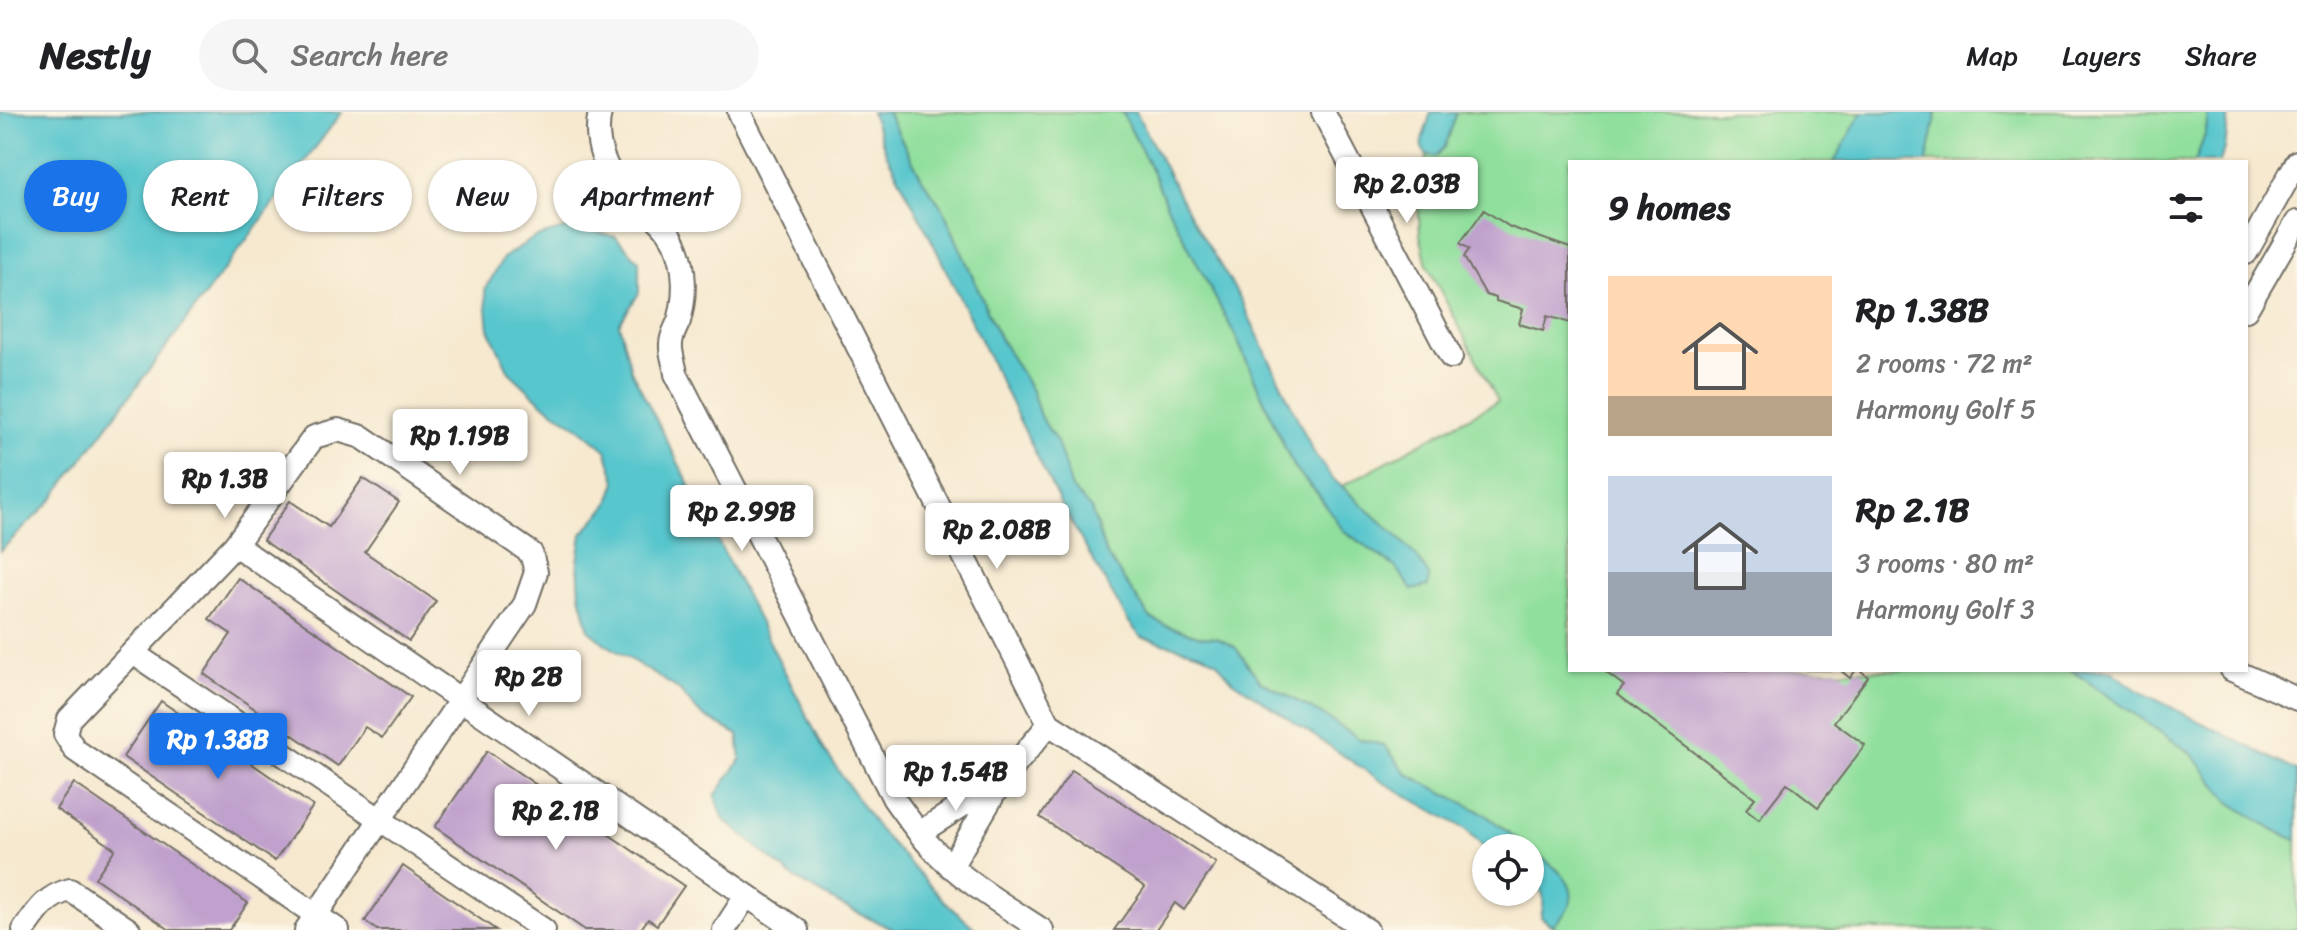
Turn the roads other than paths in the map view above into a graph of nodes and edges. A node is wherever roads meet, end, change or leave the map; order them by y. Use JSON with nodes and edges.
{"nodes":[{"id":1,"x":600,"y":112,"type":"edge"},
{"id":2,"x":739,"y":112,"type":"edge"},
{"id":3,"x":1323,"y":112,"type":"edge"},
{"id":4,"x":2297,"y":162,"type":"edge"},
{"id":5,"x":2297,"y":222,"type":"edge"},
{"id":6,"x":2248,"y":249,"type":"edge"},
{"id":7,"x":2248,"y":307,"type":"edge"},
{"id":8,"x":1451,"y":357,"type":"dead end"},
{"id":9,"x":235,"y":545,"type":"junction"},
{"id":10,"x":133,"y":653,"type":"junction"},
{"id":11,"x":2236,"y":672,"type":"edge"},
{"id":12,"x":460,"y":699,"type":"junction"},
{"id":13,"x":2297,"y":699,"type":"edge"},
{"id":14,"x":1049,"y":724,"type":"junction"},
{"id":15,"x":1001,"y":782,"type":"junction"},
{"id":16,"x":380,"y":819,"type":"junction"},
{"id":17,"x":919,"y":833,"type":"junction"},
{"id":18,"x":951,"y":867,"type":"junction"},
{"id":19,"x":746,"y":896,"type":"junction"},
{"id":20,"x":311,"y":922,"type":"edge"},
{"id":21,"x":24,"y":930,"type":"edge"},
{"id":22,"x":129,"y":930,"type":"edge"},
{"id":23,"x":338,"y":930,"type":"edge"},
{"id":24,"x":544,"y":930,"type":"edge"},
{"id":25,"x":724,"y":930,"type":"edge"},
{"id":26,"x":797,"y":930,"type":"edge"},
{"id":27,"x":1042,"y":930,"type":"edge"},
{"id":28,"x":1367,"y":930,"type":"edge"}],
"edges":[{"from":1,"to":17,"type":"street"},
{"from":2,"to":14,"type":"street"},
{"from":3,"to":8,"type":"street"},
{"from":4,"to":6,"type":"street"},
{"from":5,"to":7,"type":"street"},
{"from":9,"to":10,"type":"street"},
{"from":9,"to":12,"type":"street"},
{"from":9,"to":12,"type":"street"},
{"from":10,"to":16,"type":"street"},
{"from":10,"to":20,"type":"street"},
{"from":11,"to":13,"type":"street"},
{"from":12,"to":16,"type":"street"},
{"from":12,"to":19,"type":"street"},
{"from":14,"to":15,"type":"street"},
{"from":14,"to":28,"type":"street"},
{"from":15,"to":17,"type":"street"},
{"from":15,"to":18,"type":"street"},
{"from":16,"to":20,"type":"street"},
{"from":16,"to":24,"type":"street"},
{"from":17,"to":18,"type":"street"},
{"from":18,"to":27,"type":"street"},
{"from":19,"to":25,"type":"street"},
{"from":19,"to":26,"type":"street"},
{"from":20,"to":23,"type":"street"},
{"from":21,"to":22,"type":"street"}]}
